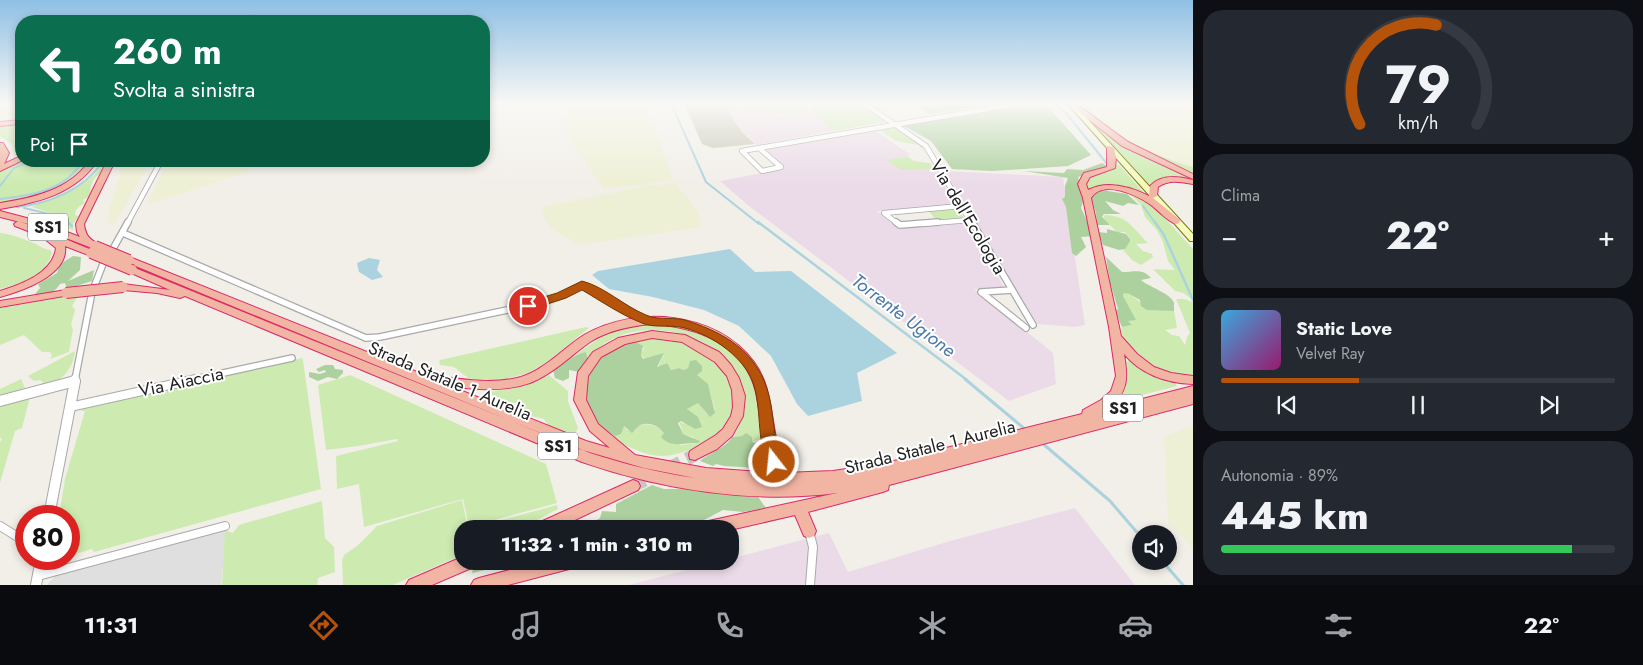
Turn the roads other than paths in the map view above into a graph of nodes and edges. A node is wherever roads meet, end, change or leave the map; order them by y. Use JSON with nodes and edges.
{"nodes":[{"id":1,"x":855,"y":130,"type":"edge"},
{"id":2,"x":904,"y":130,"type":"edge"},
{"id":3,"x":1094,"y":130,"type":"edge"},
{"id":4,"x":1107,"y":130,"type":"edge"},
{"id":5,"x":0,"y":145,"type":"edge"},
{"id":6,"x":759,"y":148,"type":"junction"},
{"id":7,"x":1110,"y":148,"type":"junction"},
{"id":8,"x":15,"y":161,"type":"edge"},
{"id":9,"x":0,"y":164,"type":"edge"},
{"id":10,"x":89,"y":167,"type":"edge"},
{"id":11,"x":108,"y":167,"type":"edge"},
{"id":12,"x":158,"y":167,"type":"edge"},
{"id":13,"x":0,"y":169,"type":"edge"},
{"id":14,"x":1193,"y":177,"type":"edge"},
{"id":15,"x":1193,"y":182,"type":"edge"},
{"id":16,"x":1153,"y":196,"type":"junction"},
{"id":17,"x":1087,"y":198,"type":"junction"},
{"id":18,"x":0,"y":206,"type":"edge"},
{"id":19,"x":961,"y":206,"type":"junction"},
{"id":20,"x":0,"y":214,"type":"edge"},
{"id":21,"x":0,"y":220,"type":"edge"},
{"id":22,"x":970,"y":220,"type":"junction"},
{"id":23,"x":1176,"y":221,"type":"junction"},
{"id":24,"x":41,"y":232,"type":"junction"},
{"id":25,"x":123,"y":233,"type":"junction"},
{"id":26,"x":1191,"y":237,"type":"edge"},
{"id":27,"x":92,"y":247,"type":"junction"},
{"id":28,"x":114,"y":247,"type":"dead end"},
{"id":29,"x":103,"y":264,"type":"dead end"},
{"id":30,"x":131,"y":265,"type":"junction"},
{"id":31,"x":1012,"y":290,"type":"junction"},
{"id":32,"x":0,"y":294,"type":"edge"},
{"id":33,"x":210,"y":302,"type":"junction"},
{"id":34,"x":0,"y":304,"type":"edge"},
{"id":35,"x":646,"y":320,"type":"junction"},
{"id":36,"x":1033,"y":326,"type":"dead end"},
{"id":37,"x":1026,"y":328,"type":"dead end"},
{"id":38,"x":1114,"y":328,"type":"junction"},
{"id":39,"x":292,"y":358,"type":"dead end"},
{"id":40,"x":418,"y":377,"type":"junction"},
{"id":41,"x":1193,"y":380,"type":"edge"},
{"id":42,"x":75,"y":381,"type":"junction"},
{"id":43,"x":1193,"y":390,"type":"edge"},
{"id":44,"x":1193,"y":399,"type":"edge"},
{"id":45,"x":0,"y":401,"type":"edge"},
{"id":46,"x":70,"y":406,"type":"junction"},
{"id":47,"x":1073,"y":421,"type":"junction"},
{"id":48,"x":1058,"y":430,"type":"junction"},
{"id":49,"x":997,"y":446,"type":"junction"},
{"id":50,"x":695,"y":455,"type":"tunnel mouth"},
{"id":51,"x":640,"y":463,"type":"junction"},
{"id":52,"x":779,"y":470,"type":"dead end"},
{"id":53,"x":926,"y":470,"type":"junction"},
{"id":54,"x":633,"y":486,"type":"tunnel mouth"},
{"id":55,"x":51,"y":505,"type":"edge"},
{"id":56,"x":802,"y":514,"type":"dead end"},
{"id":57,"x":560,"y":520,"type":"edge"},
{"id":58,"x":739,"y":521,"type":"edge"},
{"id":59,"x":0,"y":526,"type":"edge"},
{"id":60,"x":225,"y":526,"type":"dead end"},
{"id":61,"x":809,"y":531,"type":"joint"},
{"id":62,"x":15,"y":535,"type":"edge"},
{"id":63,"x":454,"y":568,"type":"edge"},
{"id":64,"x":540,"y":570,"type":"edge"},
{"id":65,"x":533,"y":572,"type":"junction"},
{"id":66,"x":37,"y":580,"type":"edge"},
{"id":67,"x":414,"y":585,"type":"edge"},
{"id":68,"x":479,"y":585,"type":"edge"},
{"id":69,"x":499,"y":585,"type":"edge"},
{"id":70,"x":810,"y":585,"type":"edge"}],
"edges":[{"from":1,"to":6,"type":"street"},
{"from":2,"to":19,"type":"street","name":"Via dell'Ecologia"},
{"from":3,"to":7,"type":"main road"},
{"from":4,"to":14,"type":"highway"},
{"from":5,"to":9,"type":"highway"},
{"from":6,"to":6,"type":"street"},
{"from":7,"to":16,"type":"main road"},
{"from":7,"to":17,"type":"highway"},
{"from":8,"to":13,"type":"highway"},
{"from":10,"to":18,"type":"highway"},
{"from":11,"to":27,"type":"highway"},
{"from":12,"to":25,"type":"street"},
{"from":15,"to":16,"type":"highway"},
{"from":16,"to":23,"type":"main road"},
{"from":17,"to":23,"type":"highway"},
{"from":17,"to":38,"type":"highway"},
{"from":19,"to":22,"type":"street","name":"Via dell'Ecologia"},
{"from":19,"to":22,"type":"street"},
{"from":20,"to":27,"type":"highway","name":"Strada Statale 1 Aurelia","number":"SS1"},
{"from":21,"to":24,"type":"highway","name":"Strada Statale 1 Aurelia","number":"SS1"},
{"from":22,"to":31,"type":"street","name":"Via dell'Ecologia"},
{"from":23,"to":26,"type":"main road"},
{"from":24,"to":27,"type":"highway","name":"Strada Statale 1 Aurelia","number":"SS1"},
{"from":24,"to":32,"type":"highway"},
{"from":25,"to":28,"type":"street"},
{"from":25,"to":35,"type":"street"},
{"from":27,"to":30,"type":"highway","name":"Strada Statale 1 Aurelia","number":"SS1","bridge":true},
{"from":29,"to":42,"type":"street"},
{"from":30,"to":33,"type":"highway","name":"Strada Statale 1 Aurelia","number":"SS1"},
{"from":30,"to":40,"type":"highway","name":"Strada Statale 1 Aurelia","number":"SS1"},
{"from":31,"to":36,"type":"street","name":"Via dell'Ecologia"},
{"from":31,"to":37,"type":"street"},
{"from":33,"to":34,"type":"highway","bridge":true},
{"from":33,"to":53,"type":"highway","name":"Strada Statale 1 Aurelia","number":"SS1"},
{"from":35,"to":40,"type":"highway"},
{"from":35,"to":52,"type":"highway"},
{"from":38,"to":41,"type":"highway"},
{"from":38,"to":47,"type":"highway"},
{"from":39,"to":46,"type":"street","name":"Via Aiaccia"},
{"from":40,"to":51,"type":"highway","name":"Strada Statale 1 Aurelia","number":"SS1"},
{"from":42,"to":45,"type":"street"},
{"from":42,"to":46,"type":"street"},
{"from":43,"to":47,"type":"highway","name":"Strada Statale 1 Aurelia","number":"SS1"},
{"from":44,"to":48,"type":"highway","name":"Strada Statale 1 Aurelia","number":"SS1"},
{"from":46,"to":55,"type":"street"},
{"from":47,"to":48,"type":"highway","name":"Strada Statale 1 Aurelia","number":"SS1"},
{"from":48,"to":49,"type":"highway","name":"Strada Statale 1 Aurelia","number":"SS1"},
{"from":49,"to":51,"type":"highway","name":"Strada Statale 1 Aurelia","number":"SS1"},
{"from":49,"to":53,"type":"highway","name":"Strada Statale 1 Aurelia","number":"SS1"},
{"from":50,"to":51,"type":"highway"},
{"from":53,"to":58,"type":"highway"},
{"from":54,"to":57,"type":"highway"},
{"from":56,"to":61,"type":"highway"},
{"from":59,"to":62,"type":"street"},
{"from":60,"to":66,"type":"street"},
{"from":61,"to":70,"type":"street"},
{"from":63,"to":67,"type":"highway"},
{"from":64,"to":65,"type":"highway"},
{"from":65,"to":68,"type":"highway"},
{"from":65,"to":69,"type":"highway"}]}
